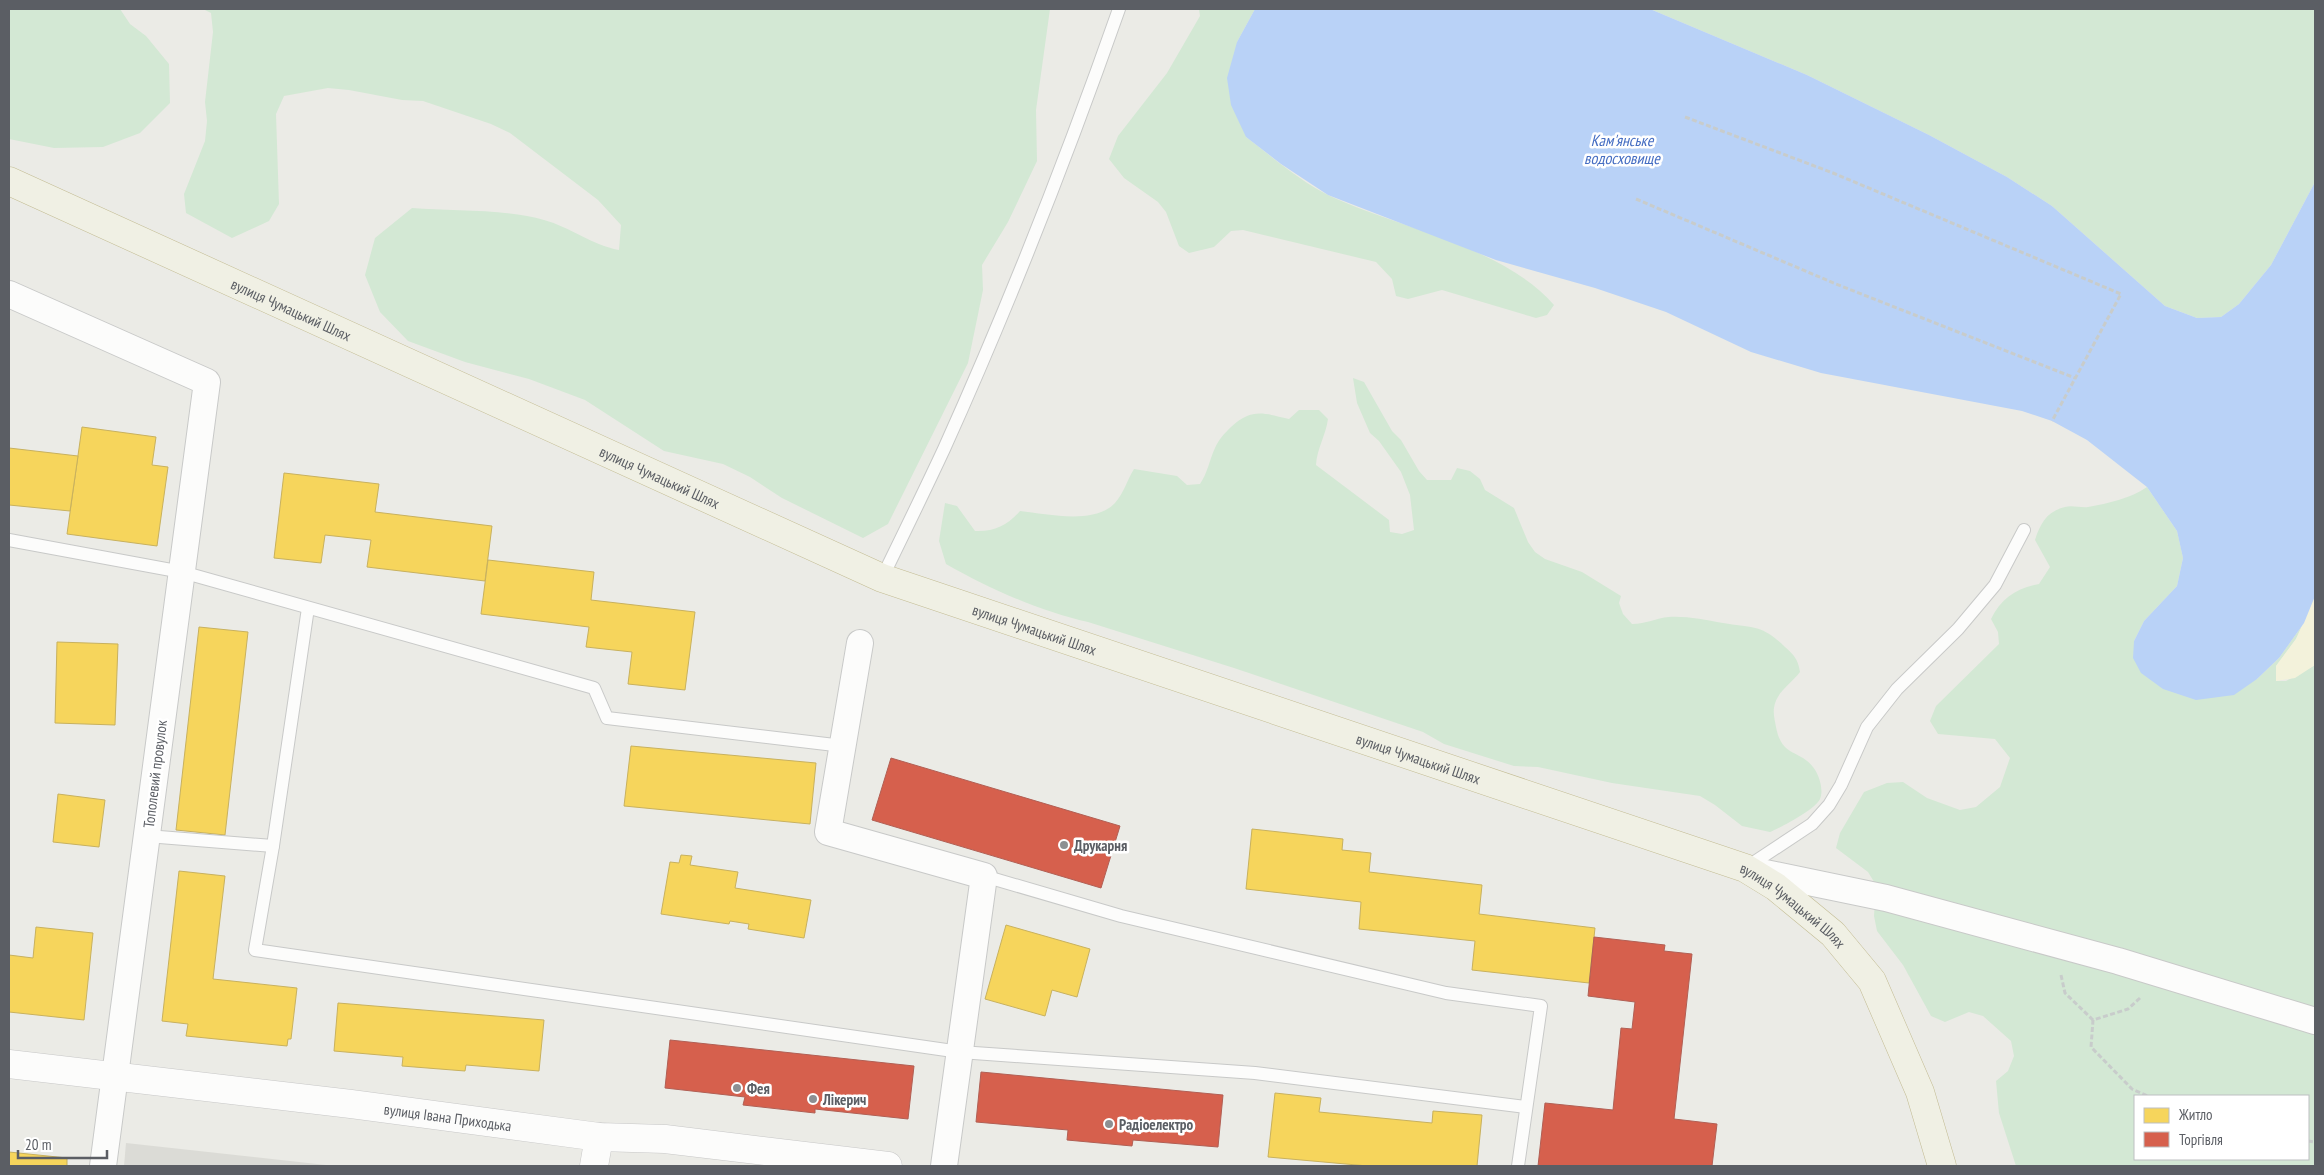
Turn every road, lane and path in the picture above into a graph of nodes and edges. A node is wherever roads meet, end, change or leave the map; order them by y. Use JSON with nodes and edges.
{"nodes":[{"id":1,"x":1119,"y":9,"type":"edge"},
{"id":2,"x":1685,"y":117,"type":"dead end"},
{"id":3,"x":9,"y":181,"type":"edge"},
{"id":4,"x":1636,"y":199,"type":"dead end"},
{"id":5,"x":9,"y":294,"type":"edge"},
{"id":6,"x":2075,"y":378,"type":"junction"},
{"id":7,"x":2052,"y":421,"type":"dead end"},
{"id":8,"x":2024,"y":530,"type":"dead end"},
{"id":9,"x":9,"y":540,"type":"edge"},
{"id":10,"x":182,"y":572,"type":"junction"},
{"id":11,"x":882,"y":578,"type":"junction"},
{"id":12,"x":308,"y":608,"type":"junction"},
{"id":13,"x":860,"y":643,"type":"dead end"},
{"id":14,"x":843,"y":746,"type":"junction"},
{"id":15,"x":147,"y":836,"type":"junction"},
{"id":16,"x":273,"y":846,"type":"junction"},
{"id":17,"x":1745,"y":868,"type":"junction"},
{"id":18,"x":984,"y":876,"type":"junction"},
{"id":19,"x":2061,"y":946,"type":"junction"},
{"id":20,"x":2151,"y":971,"type":"junction"},
{"id":21,"x":2093,"y":1020,"type":"junction"},
{"id":22,"x":2315,"y":1022,"type":"edge"},
{"id":23,"x":960,"y":1052,"type":"junction"},
{"id":24,"x":9,"y":1064,"type":"edge"},
{"id":25,"x":116,"y":1077,"type":"junction"},
{"id":26,"x":2146,"y":1095,"type":"edge"},
{"id":27,"x":1526,"y":1107,"type":"junction"},
{"id":28,"x":600,"y":1137,"type":"junction"},
{"id":29,"x":103,"y":1166,"type":"edge"},
{"id":30,"x":594,"y":1166,"type":"edge"},
{"id":31,"x":888,"y":1166,"type":"edge"},
{"id":32,"x":944,"y":1166,"type":"edge"},
{"id":33,"x":1518,"y":1166,"type":"edge"},
{"id":34,"x":1942,"y":1166,"type":"edge"}],
"edges":[{"from":1,"to":11,"type":"lane"},
{"from":2,"to":6,"type":"path"},
{"from":3,"to":11,"type":"highway","name":"вулиця Чумацький Шлях"},
{"from":4,"to":6,"type":"path"},
{"from":5,"to":10,"type":"street","name":"Тополевий провулок"},
{"from":6,"to":7,"type":"path"},
{"from":8,"to":17,"type":"lane"},
{"from":9,"to":10,"type":"lane"},
{"from":10,"to":12,"type":"lane"},
{"from":10,"to":15,"type":"street","name":"Тополевий провулок"},
{"from":11,"to":17,"type":"highway","name":"вулиця Чумацький Шлях"},
{"from":12,"to":14,"type":"lane"},
{"from":12,"to":16,"type":"lane"},
{"from":13,"to":14,"type":"street"},
{"from":14,"to":18,"type":"street"},
{"from":15,"to":16,"type":"lane"},
{"from":15,"to":25,"type":"street","name":"Тополевий провулок"},
{"from":16,"to":23,"type":"lane"},
{"from":17,"to":19,"type":"street"},
{"from":17,"to":34,"type":"highway","name":"вулиця Чумацький Шлях"},
{"from":18,"to":23,"type":"street"},
{"from":18,"to":27,"type":"lane"},
{"from":19,"to":20,"type":"street"},
{"from":19,"to":21,"type":"path"},
{"from":20,"to":21,"type":"path"},
{"from":20,"to":22,"type":"street"},
{"from":21,"to":26,"type":"path"},
{"from":23,"to":27,"type":"lane"},
{"from":23,"to":32,"type":"street"},
{"from":24,"to":25,"type":"main road","name":"вулиця Івана Приходька"},
{"from":25,"to":28,"type":"main road","name":"вулиця Івана Приходька"},
{"from":25,"to":29,"type":"street","name":"Тополевий провулок"},
{"from":27,"to":33,"type":"lane"},
{"from":28,"to":30,"type":"main road"},
{"from":28,"to":31,"type":"main road","name":"вулиця Івана Приходька"}]}
